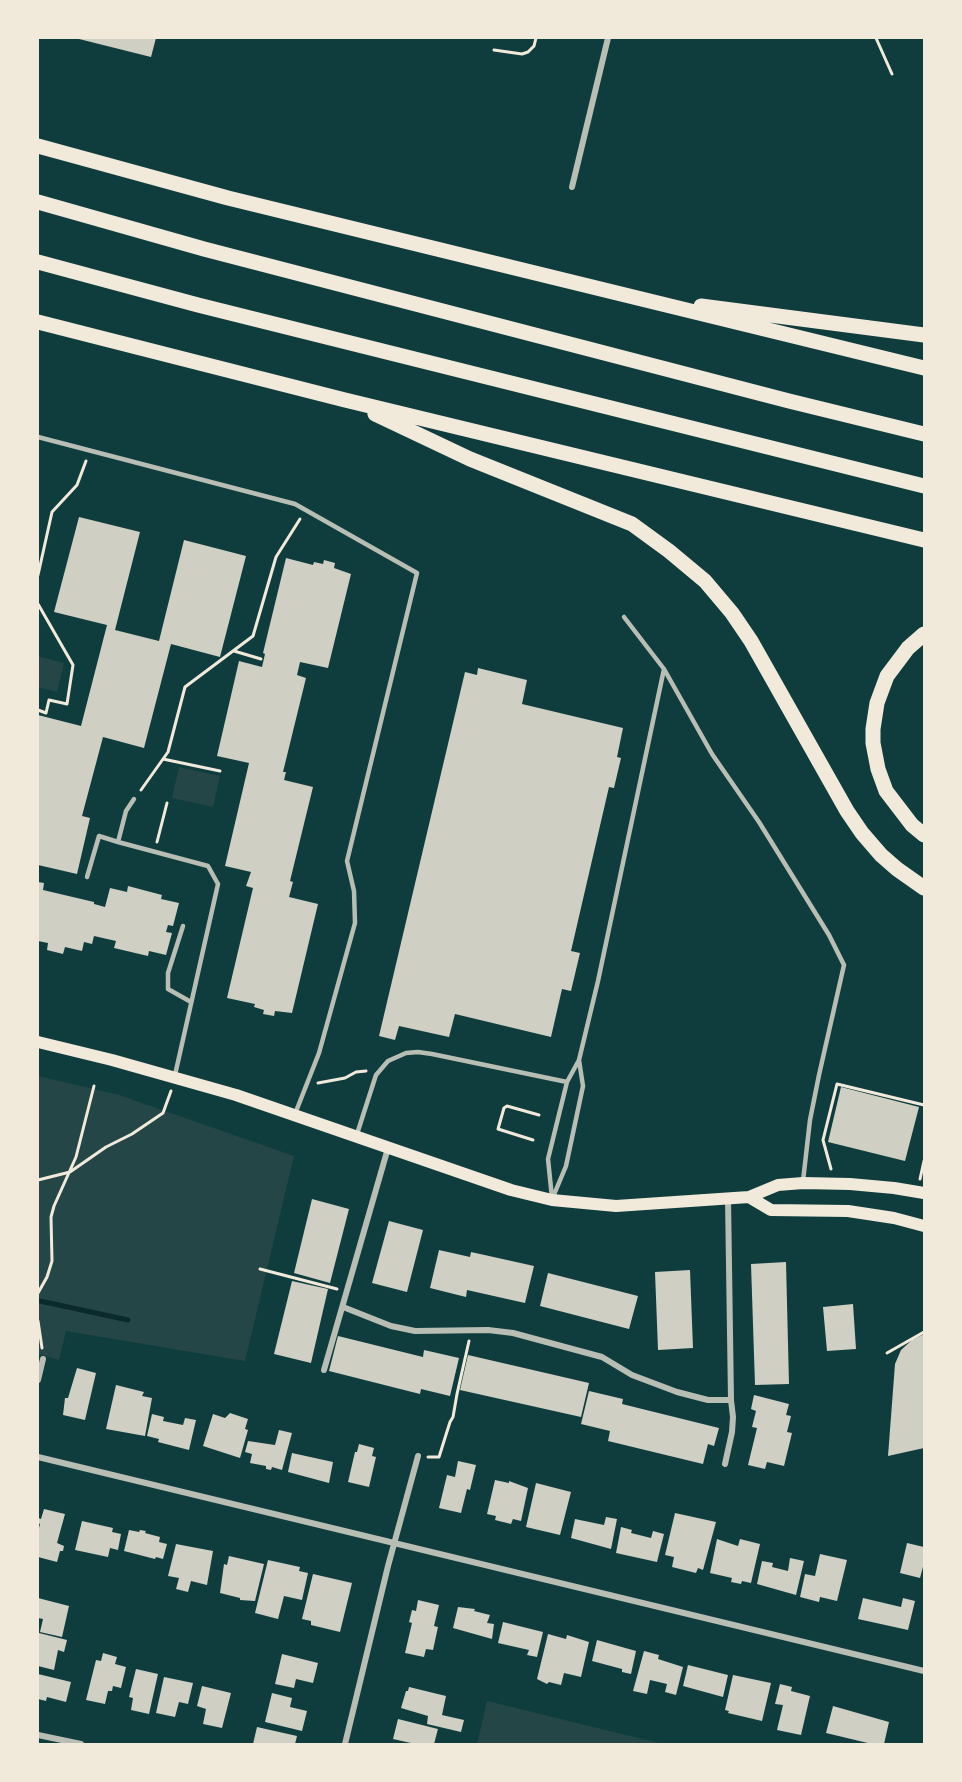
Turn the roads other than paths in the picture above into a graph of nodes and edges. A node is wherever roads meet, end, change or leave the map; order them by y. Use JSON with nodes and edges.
{"nodes":[{"id":1,"x":608,"y":38,"type":"edge"},
{"id":2,"x":38,"y":146,"type":"edge"},
{"id":3,"x":572,"y":187,"type":"dead end"},
{"id":4,"x":38,"y":202,"type":"edge"},
{"id":5,"x":38,"y":262,"type":"edge"},
{"id":6,"x":614,"y":294,"type":"junction"},
{"id":7,"x":38,"y":322,"type":"edge"},
{"id":8,"x":924,"y":335,"type":"edge"},
{"id":9,"x":924,"y":369,"type":"edge"},
{"id":10,"x":345,"y":400,"type":"junction"},
{"id":11,"x":924,"y":434,"type":"edge"},
{"id":12,"x":38,"y":437,"type":"edge"},
{"id":13,"x":924,"y":486,"type":"edge"},
{"id":14,"x":924,"y":540,"type":"edge"},
{"id":15,"x":624,"y":617,"type":"dead end"},
{"id":16,"x":924,"y":634,"type":"edge"},
{"id":17,"x":664,"y":669,"type":"junction"},
{"id":18,"x":134,"y":799,"type":"road end"},
{"id":19,"x":924,"y":835,"type":"edge"},
{"id":20,"x":118,"y":842,"type":"junction"},
{"id":21,"x":87,"y":877,"type":"dead end"},
{"id":22,"x":924,"y":888,"type":"edge"},
{"id":23,"x":183,"y":926,"type":"dead end"},
{"id":24,"x":191,"y":1002,"type":"junction"},
{"id":25,"x":38,"y":1042,"type":"edge"},
{"id":26,"x":579,"y":1060,"type":"junction"},
{"id":27,"x":174,"y":1078,"type":"junction"},
{"id":28,"x":567,"y":1082,"type":"junction"},
{"id":29,"x":294,"y":1116,"type":"junction"},
{"id":30,"x":356,"y":1137,"type":"junction"},
{"id":31,"x":388,"y":1148,"type":"junction"},
{"id":32,"x":803,"y":1184,"type":"junction"},
{"id":33,"x":924,"y":1193,"type":"edge"},
{"id":34,"x":728,"y":1197,"type":"junction"},
{"id":35,"x":749,"y":1197,"type":"junction"},
{"id":36,"x":552,"y":1200,"type":"junction"},
{"id":37,"x":924,"y":1226,"type":"edge"},
{"id":38,"x":343,"y":1307,"type":"junction"},
{"id":39,"x":43,"y":1359,"type":"road end"},
{"id":40,"x":324,"y":1370,"type":"dead end"},
{"id":41,"x":38,"y":1380,"type":"edge"},
{"id":42,"x":731,"y":1400,"type":"junction"},
{"id":43,"x":418,"y":1456,"type":"road end"},
{"id":44,"x":38,"y":1457,"type":"edge"},
{"id":45,"x":725,"y":1464,"type":"dead end"},
{"id":46,"x":394,"y":1543,"type":"junction"},
{"id":47,"x":924,"y":1671,"type":"edge"},
{"id":48,"x":38,"y":1735,"type":"edge"},
{"id":49,"x":81,"y":1744,"type":"edge"},
{"id":50,"x":345,"y":1744,"type":"edge"}],
"edges":[{"from":1,"to":3,"type":"street"},
{"from":2,"to":6,"type":"highway"},
{"from":4,"to":11,"type":"highway"},
{"from":5,"to":13,"type":"highway"},
{"from":6,"to":8,"type":"highway"},
{"from":6,"to":9,"type":"highway"},
{"from":7,"to":10,"type":"highway"},
{"from":10,"to":14,"type":"highway"},
{"from":10,"to":22,"type":"highway"},
{"from":12,"to":29,"type":"lane"},
{"from":15,"to":17,"type":"lane"},
{"from":16,"to":19,"type":"highway"},
{"from":17,"to":26,"type":"lane"},
{"from":17,"to":32,"type":"lane"},
{"from":18,"to":20,"type":"lane"},
{"from":20,"to":21,"type":"lane"},
{"from":20,"to":24,"type":"lane"},
{"from":23,"to":24,"type":"lane"},
{"from":24,"to":27,"type":"lane"},
{"from":25,"to":27,"type":"main road"},
{"from":26,"to":28,"type":"lane"},
{"from":26,"to":36,"type":"lane"},
{"from":27,"to":29,"type":"main road"},
{"from":28,"to":30,"type":"lane"},
{"from":28,"to":36,"type":"lane"},
{"from":29,"to":30,"type":"main road"},
{"from":30,"to":31,"type":"main road"},
{"from":31,"to":36,"type":"main road"},
{"from":31,"to":38,"type":"street"},
{"from":32,"to":33,"type":"main road"},
{"from":32,"to":35,"type":"main road"},
{"from":34,"to":35,"type":"main road"},
{"from":34,"to":36,"type":"main road"},
{"from":34,"to":42,"type":"street"},
{"from":35,"to":37,"type":"main road"},
{"from":38,"to":40,"type":"street"},
{"from":38,"to":42,"type":"street"},
{"from":39,"to":41,"type":"street"},
{"from":42,"to":45,"type":"street"},
{"from":43,"to":46,"type":"street"},
{"from":44,"to":46,"type":"street"},
{"from":46,"to":47,"type":"street"},
{"from":46,"to":50,"type":"street"},
{"from":48,"to":49,"type":"street"}]}
